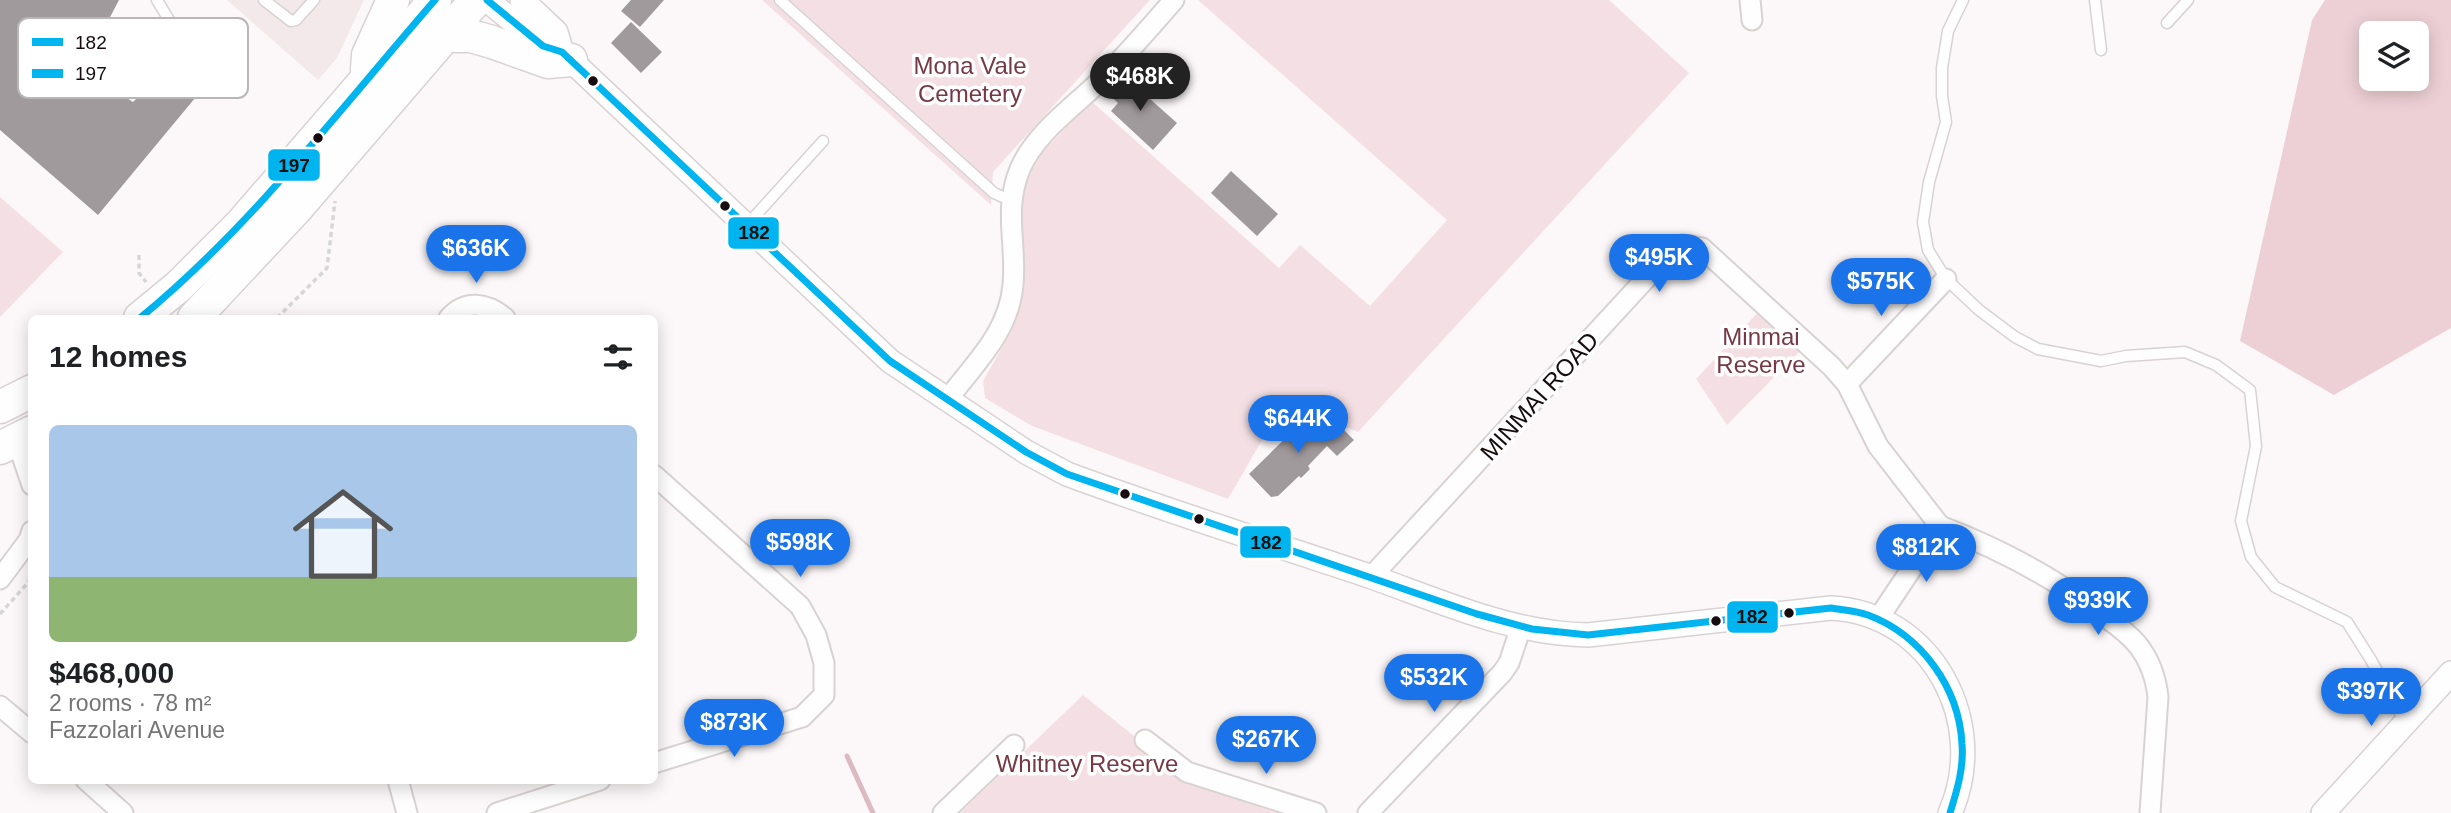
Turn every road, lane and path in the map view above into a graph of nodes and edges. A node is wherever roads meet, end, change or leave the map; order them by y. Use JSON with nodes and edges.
{"nodes":[{"id":1,"x":157,"y":0,"type":"edge"},
{"id":2,"x":264,"y":0,"type":"edge"},
{"id":3,"x":314,"y":0,"type":"edge"},
{"id":4,"x":393,"y":0,"type":"edge"},
{"id":5,"x":435,"y":0,"type":"edge"},
{"id":6,"x":476,"y":0,"type":"edge"},
{"id":7,"x":487,"y":0,"type":"edge"},
{"id":8,"x":522,"y":0,"type":"edge"},
{"id":9,"x":780,"y":0,"type":"edge"},
{"id":10,"x":1174,"y":0,"type":"edge"},
{"id":11,"x":1750,"y":0,"type":"edge"},
{"id":12,"x":1963,"y":0,"type":"edge"},
{"id":13,"x":2095,"y":0,"type":"edge"},
{"id":14,"x":2188,"y":0,"type":"edge"},
{"id":15,"x":168,"y":18,"type":"edge"},
{"id":16,"x":1752,"y":20,"type":"dead end"},
{"id":17,"x":2167,"y":23,"type":"dead end"},
{"id":18,"x":445,"y":36,"type":"junction"},
{"id":19,"x":2101,"y":50,"type":"dead end"},
{"id":20,"x":566,"y":56,"type":"junction"},
{"id":21,"x":366,"y":80,"type":"junction"},
{"id":22,"x":823,"y":141,"type":"dead end"},
{"id":23,"x":335,"y":201,"type":"dead end"},
{"id":24,"x":1012,"y":201,"type":"junction"},
{"id":25,"x":746,"y":226,"type":"junction"},
{"id":26,"x":139,"y":255,"type":"dead end"},
{"id":27,"x":1945,"y":279,"type":"junction"},
{"id":28,"x":152,"y":289,"type":"dead end"},
{"id":29,"x":145,"y":315,"type":"edge"},
{"id":30,"x":197,"y":315,"type":"edge"},
{"id":31,"x":281,"y":315,"type":"edge"},
{"id":32,"x":452,"y":315,"type":"edge"},
{"id":33,"x":501,"y":315,"type":"edge"},
{"id":34,"x":1847,"y":384,"type":"junction"},
{"id":35,"x":28,"y":393,"type":"edge"},
{"id":36,"x":948,"y":399,"type":"junction"},
{"id":37,"x":0,"y":407,"type":"edge"},
{"id":38,"x":28,"y":416,"type":"edge"},
{"id":39,"x":12,"y":438,"type":"edge"},
{"id":40,"x":28,"y":476,"type":"edge"},
{"id":41,"x":658,"y":479,"type":"edge"},
{"id":42,"x":1940,"y":526,"type":"junction"},
{"id":43,"x":28,"y":541,"type":"edge"},
{"id":44,"x":1371,"y":577,"type":"junction"},
{"id":45,"x":0,"y":579,"type":"edge"},
{"id":46,"x":28,"y":582,"type":"edge"},
{"id":47,"x":0,"y":614,"type":"edge"},
{"id":48,"x":1878,"y":619,"type":"junction"},
{"id":49,"x":1521,"y":627,"type":"junction"},
{"id":50,"x":2451,"y":673,"type":"edge"},
{"id":51,"x":0,"y":706,"type":"edge"},
{"id":52,"x":2405,"y":723,"type":"junction"},
{"id":53,"x":28,"y":730,"type":"edge"},
{"id":54,"x":1145,"y":740,"type":"dead end"},
{"id":55,"x":1014,"y":745,"type":"dead end"},
{"id":56,"x":658,"y":762,"type":"edge"},
{"id":57,"x":90,"y":784,"type":"edge"},
{"id":58,"x":399,"y":784,"type":"edge"},
{"id":59,"x":588,"y":784,"type":"edge"},
{"id":60,"x":123,"y":813,"type":"edge"},
{"id":61,"x":407,"y":813,"type":"edge"},
{"id":62,"x":497,"y":813,"type":"edge"},
{"id":63,"x":943,"y":813,"type":"edge"},
{"id":64,"x":1316,"y":813,"type":"edge"},
{"id":65,"x":1368,"y":813,"type":"edge"},
{"id":66,"x":1950,"y":813,"type":"edge"},
{"id":67,"x":2150,"y":813,"type":"edge"},
{"id":68,"x":2323,"y":813,"type":"edge"}],
"edges":[{"from":1,"to":15,"type":"lane"},
{"from":2,"to":3,"type":"lane"},
{"from":4,"to":21,"type":"highway"},
{"from":5,"to":21,"type":"highway"},
{"from":6,"to":18,"type":"highway"},
{"from":7,"to":20,"type":"street"},
{"from":8,"to":20,"type":"street"},
{"from":9,"to":24,"type":"lane"},
{"from":10,"to":24,"type":"street"},
{"from":11,"to":16,"type":"street"},
{"from":12,"to":27,"type":"lane"},
{"from":13,"to":19,"type":"lane"},
{"from":14,"to":17,"type":"lane"},
{"from":18,"to":20,"type":"highway"},
{"from":18,"to":30,"type":"highway"},
{"from":20,"to":25,"type":"street"},
{"from":21,"to":29,"type":"highway"},
{"from":22,"to":25,"type":"lane"},
{"from":23,"to":31,"type":"path"},
{"from":24,"to":36,"type":"street"},
{"from":25,"to":36,"type":"street"},
{"from":26,"to":28,"type":"path"},
{"from":27,"to":34,"type":"street"},
{"from":27,"to":52,"type":"lane"},
{"from":32,"to":33,"type":"street"},
{"from":34,"to":42,"type":"street","name":"MINMAI ROAD"},
{"from":34,"to":44,"type":"street","name":"MINMAI ROAD"},
{"from":35,"to":37,"type":"highway"},
{"from":36,"to":44,"type":"street"},
{"from":38,"to":39,"type":"highway"},
{"from":39,"to":40,"type":"street"},
{"from":41,"to":56,"type":"street"},
{"from":42,"to":48,"type":"street"},
{"from":42,"to":67,"type":"street"},
{"from":43,"to":45,"type":"street"},
{"from":44,"to":49,"type":"street"},
{"from":46,"to":47,"type":"path"},
{"from":48,"to":49,"type":"street"},
{"from":48,"to":66,"type":"street"},
{"from":49,"to":65,"type":"street"},
{"from":50,"to":52,"type":"street"},
{"from":51,"to":53,"type":"street"},
{"from":52,"to":68,"type":"street"},
{"from":54,"to":64,"type":"street"},
{"from":55,"to":63,"type":"street"},
{"from":57,"to":60,"type":"street"},
{"from":58,"to":61,"type":"street"},
{"from":59,"to":62,"type":"street"}]}
